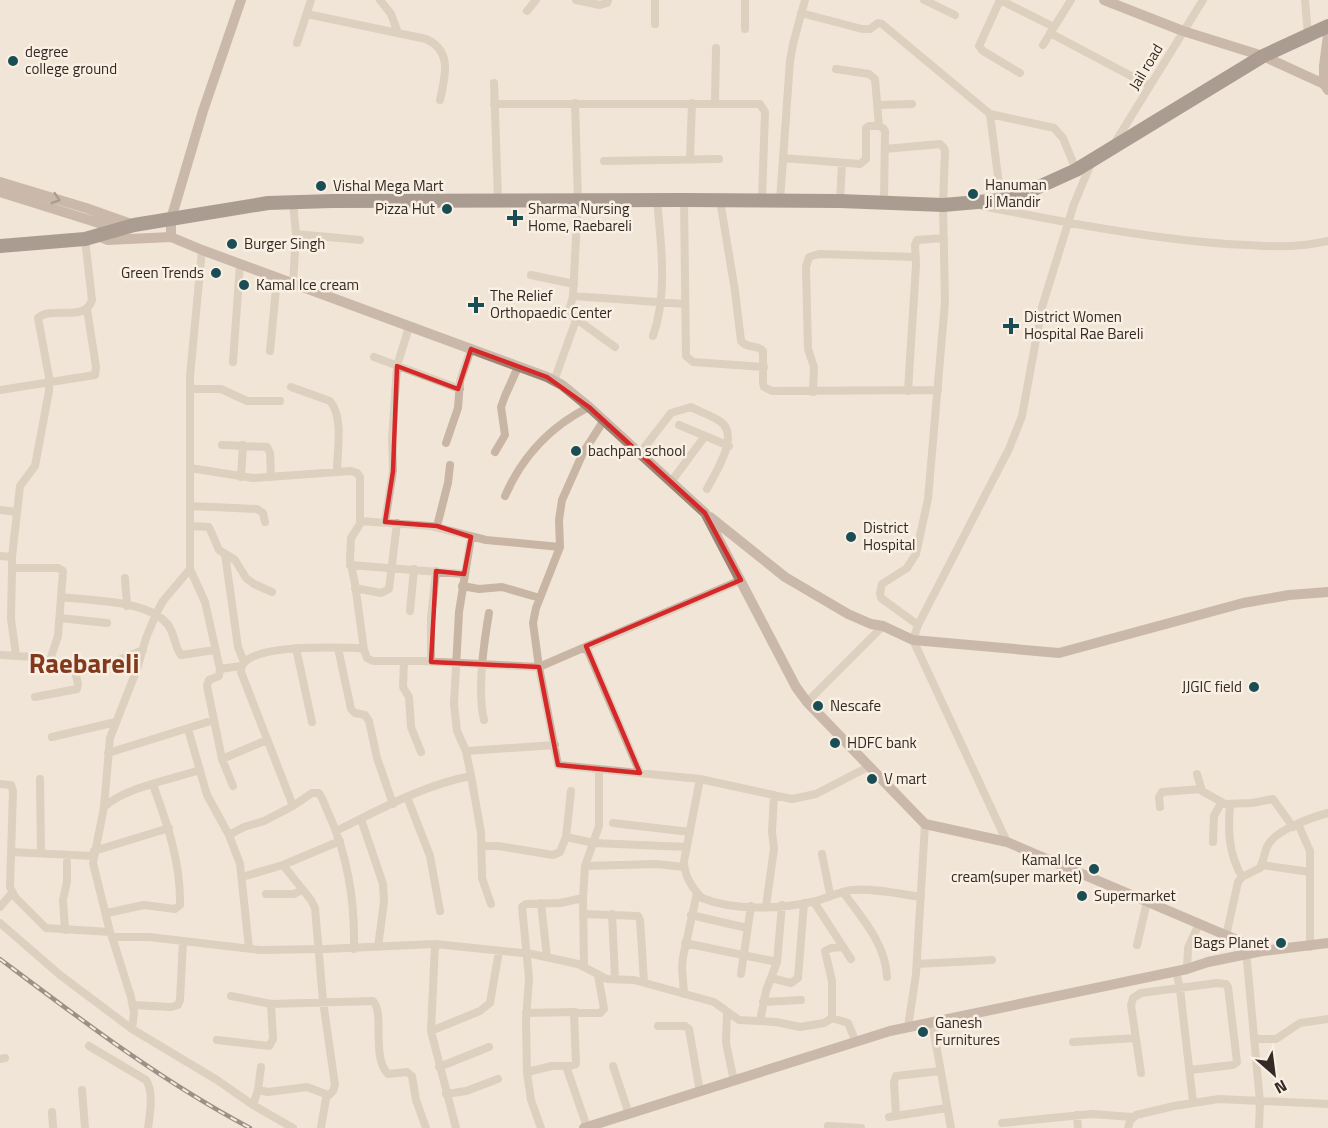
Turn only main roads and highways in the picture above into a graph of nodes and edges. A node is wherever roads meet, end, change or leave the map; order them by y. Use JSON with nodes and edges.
{"nodes":[{"id":1,"x":1328,"y":26,"type":"edge"},
{"id":2,"x":0,"y":246,"type":"edge"}],
"edges":[{"from":1,"to":2,"type":"highway"}]}
